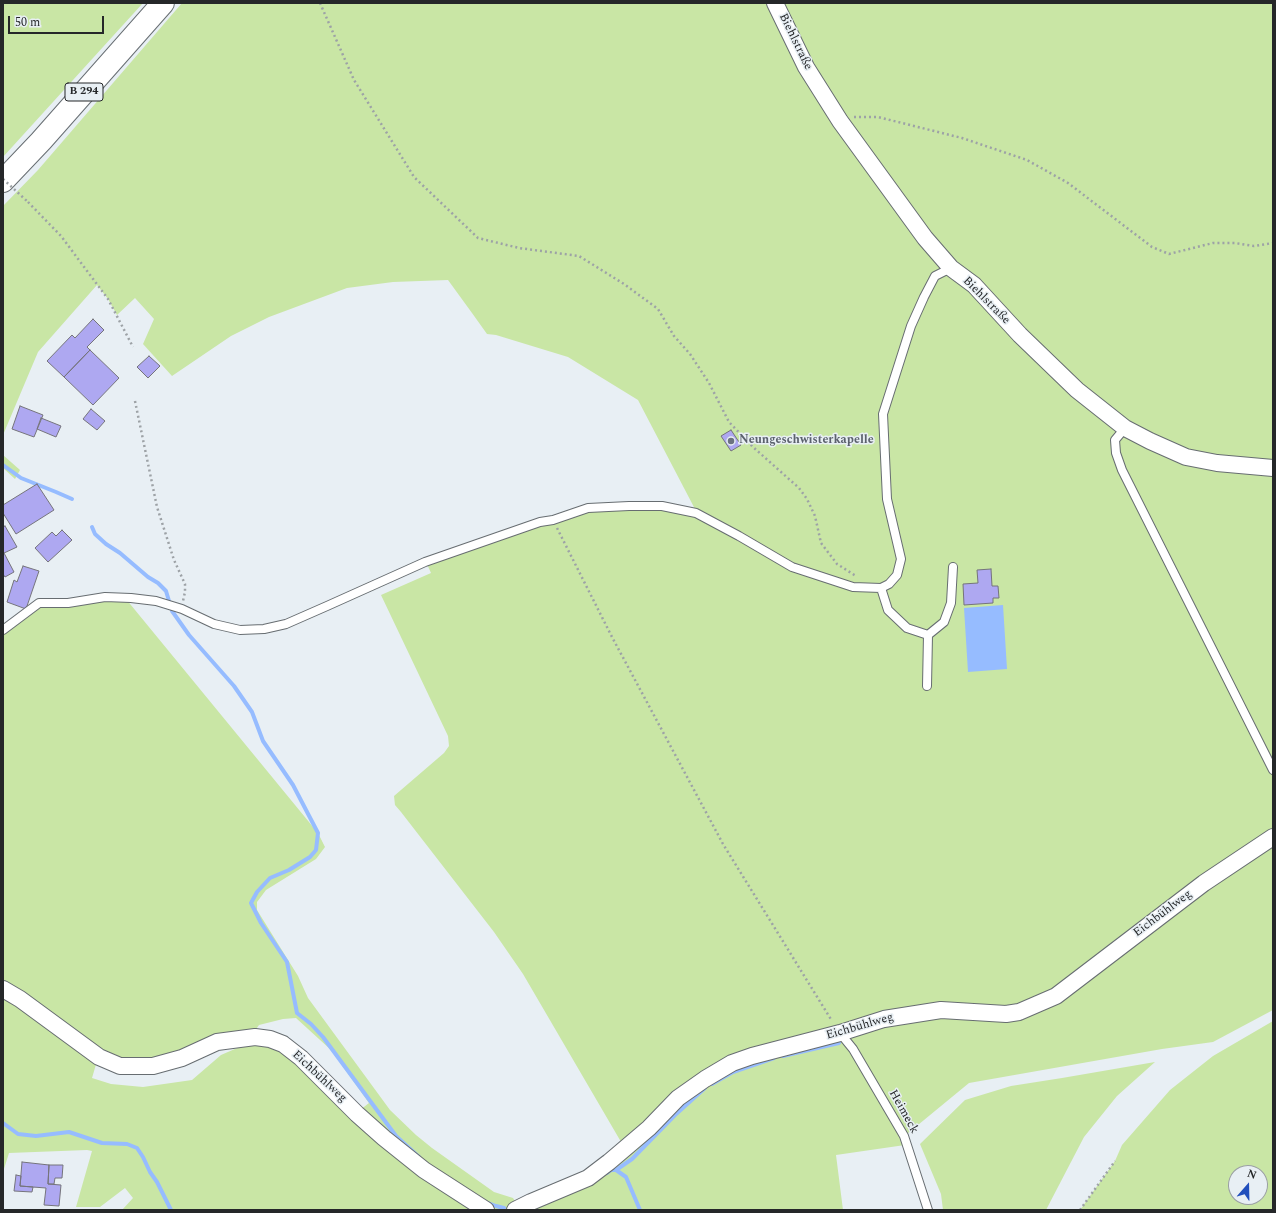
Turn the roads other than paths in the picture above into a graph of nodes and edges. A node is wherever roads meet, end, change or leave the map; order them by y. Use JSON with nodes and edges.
{"nodes":[{"id":1,"x":163,"y":3,"type":"edge"},
{"id":2,"x":775,"y":3,"type":"edge"},
{"id":3,"x":3,"y":180,"type":"edge"},
{"id":4,"x":951,"y":268,"type":"junction"},
{"id":5,"x":1125,"y":428,"type":"junction"},
{"id":6,"x":1273,"y":468,"type":"edge"},
{"id":7,"x":953,"y":567,"type":"dead end"},
{"id":8,"x":881,"y":588,"type":"junction"},
{"id":9,"x":3,"y":630,"type":"edge"},
{"id":10,"x":928,"y":635,"type":"junction"},
{"id":11,"x":927,"y":686,"type":"dead end"},
{"id":12,"x":1273,"y":770,"type":"edge"},
{"id":13,"x":1273,"y":837,"type":"edge"},
{"id":14,"x":3,"y":989,"type":"edge"},
{"id":15,"x":840,"y":1033,"type":"junction"},
{"id":16,"x":486,"y":1210,"type":"edge"},
{"id":17,"x":515,"y":1210,"type":"edge"},
{"id":18,"x":928,"y":1210,"type":"edge"}],
"edges":[{"from":1,"to":3,"type":"highway","number":"B 294"},
{"from":2,"to":4,"type":"street","name":"Biehlstraße"},
{"from":4,"to":5,"type":"street","name":"Biehlstraße"},
{"from":4,"to":8,"type":"lane"},
{"from":5,"to":6,"type":"street","name":"Biehlstraße"},
{"from":5,"to":12,"type":"lane"},
{"from":7,"to":10,"type":"lane"},
{"from":8,"to":9,"type":"lane"},
{"from":8,"to":10,"type":"lane"},
{"from":10,"to":11,"type":"lane"},
{"from":13,"to":15,"type":"street","name":"Eichbühlweg"},
{"from":14,"to":16,"type":"street","name":"Eichbühlweg"},
{"from":15,"to":17,"type":"street","name":"Eichbühlweg"},
{"from":15,"to":18,"type":"lane","name":"Heimeck"}]}
